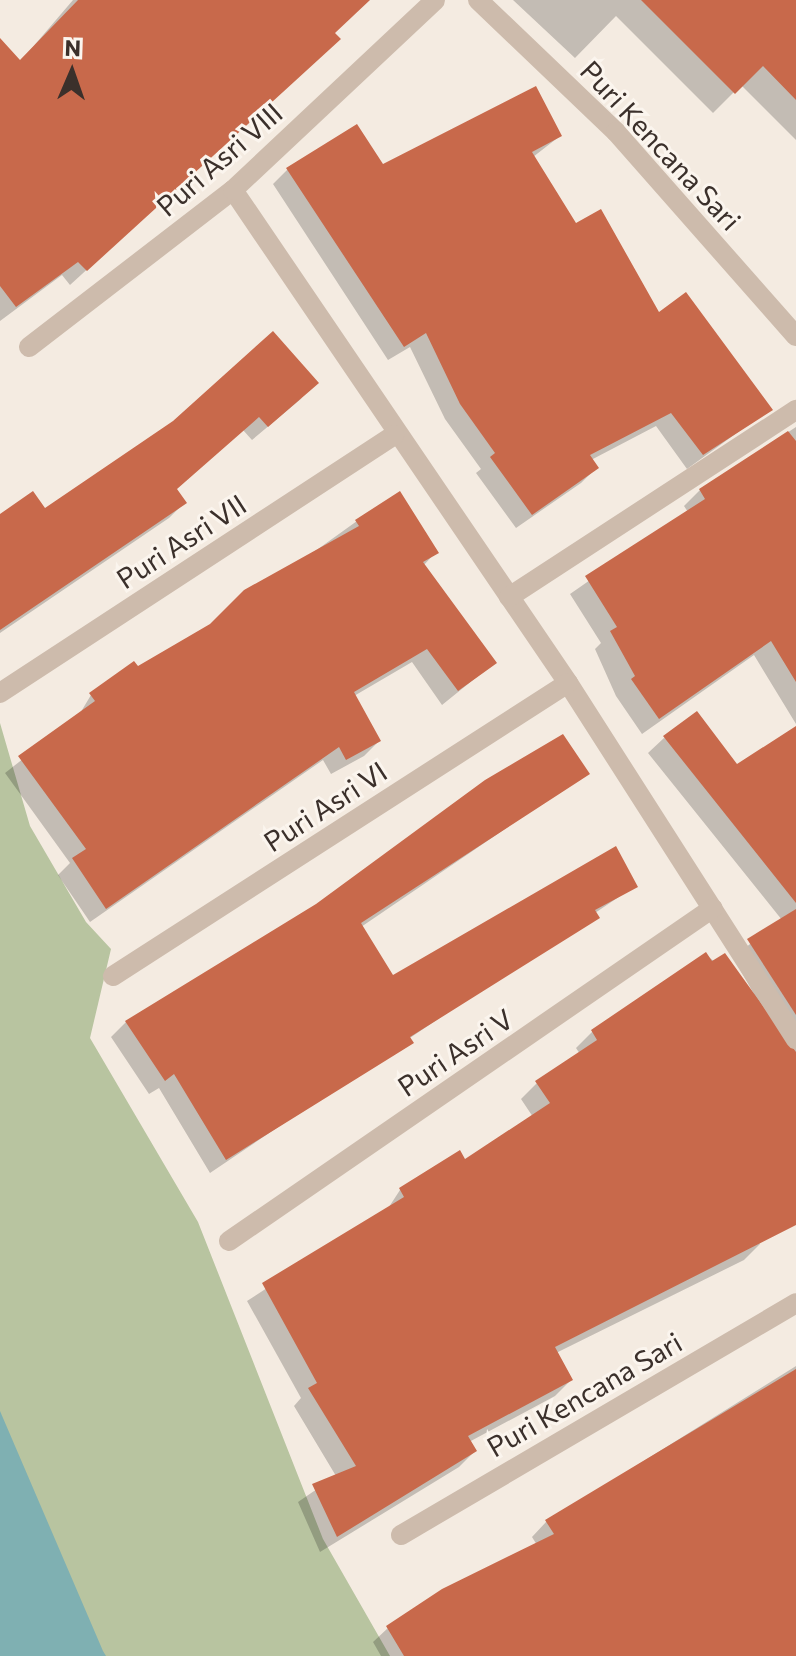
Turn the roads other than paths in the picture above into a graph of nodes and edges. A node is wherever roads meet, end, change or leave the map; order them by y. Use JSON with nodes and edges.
{"nodes":[{"id":1,"x":435,"y":0,"type":"edge"},
{"id":2,"x":478,"y":0,"type":"edge"},
{"id":3,"x":233,"y":190,"type":"junction"},
{"id":4,"x":796,"y":336,"type":"edge"},
{"id":5,"x":29,"y":347,"type":"dead end"},
{"id":6,"x":796,"y":410,"type":"edge"},
{"id":7,"x":394,"y":435,"type":"junction"},
{"id":8,"x":509,"y":597,"type":"junction"},
{"id":9,"x":568,"y":683,"type":"junction"},
{"id":10,"x":0,"y":693,"type":"edge"},
{"id":11,"x":713,"y":908,"type":"junction"},
{"id":12,"x":113,"y":976,"type":"dead end"},
{"id":13,"x":796,"y":1039,"type":"edge"},
{"id":14,"x":229,"y":1241,"type":"dead end"},
{"id":15,"x":796,"y":1303,"type":"edge"},
{"id":16,"x":401,"y":1535,"type":"dead end"}],
"edges":[{"from":1,"to":3,"type":"street","name":"Puri Asri VIII"},
{"from":2,"to":4,"type":"street","name":"Puri Kencana Sari"},
{"from":3,"to":5,"type":"street","name":"Puri Asri VIII"},
{"from":3,"to":7,"type":"street"},
{"from":6,"to":8,"type":"street"},
{"from":7,"to":8,"type":"street"},
{"from":7,"to":10,"type":"street","name":"Puri Asri VII"},
{"from":8,"to":9,"type":"street"},
{"from":9,"to":11,"type":"street"},
{"from":9,"to":12,"type":"street","name":"Puri Asri VI"},
{"from":11,"to":13,"type":"street"},
{"from":11,"to":14,"type":"street","name":"Puri Asri V"},
{"from":15,"to":16,"type":"street","name":"Puri Kencana Sari"}]}
